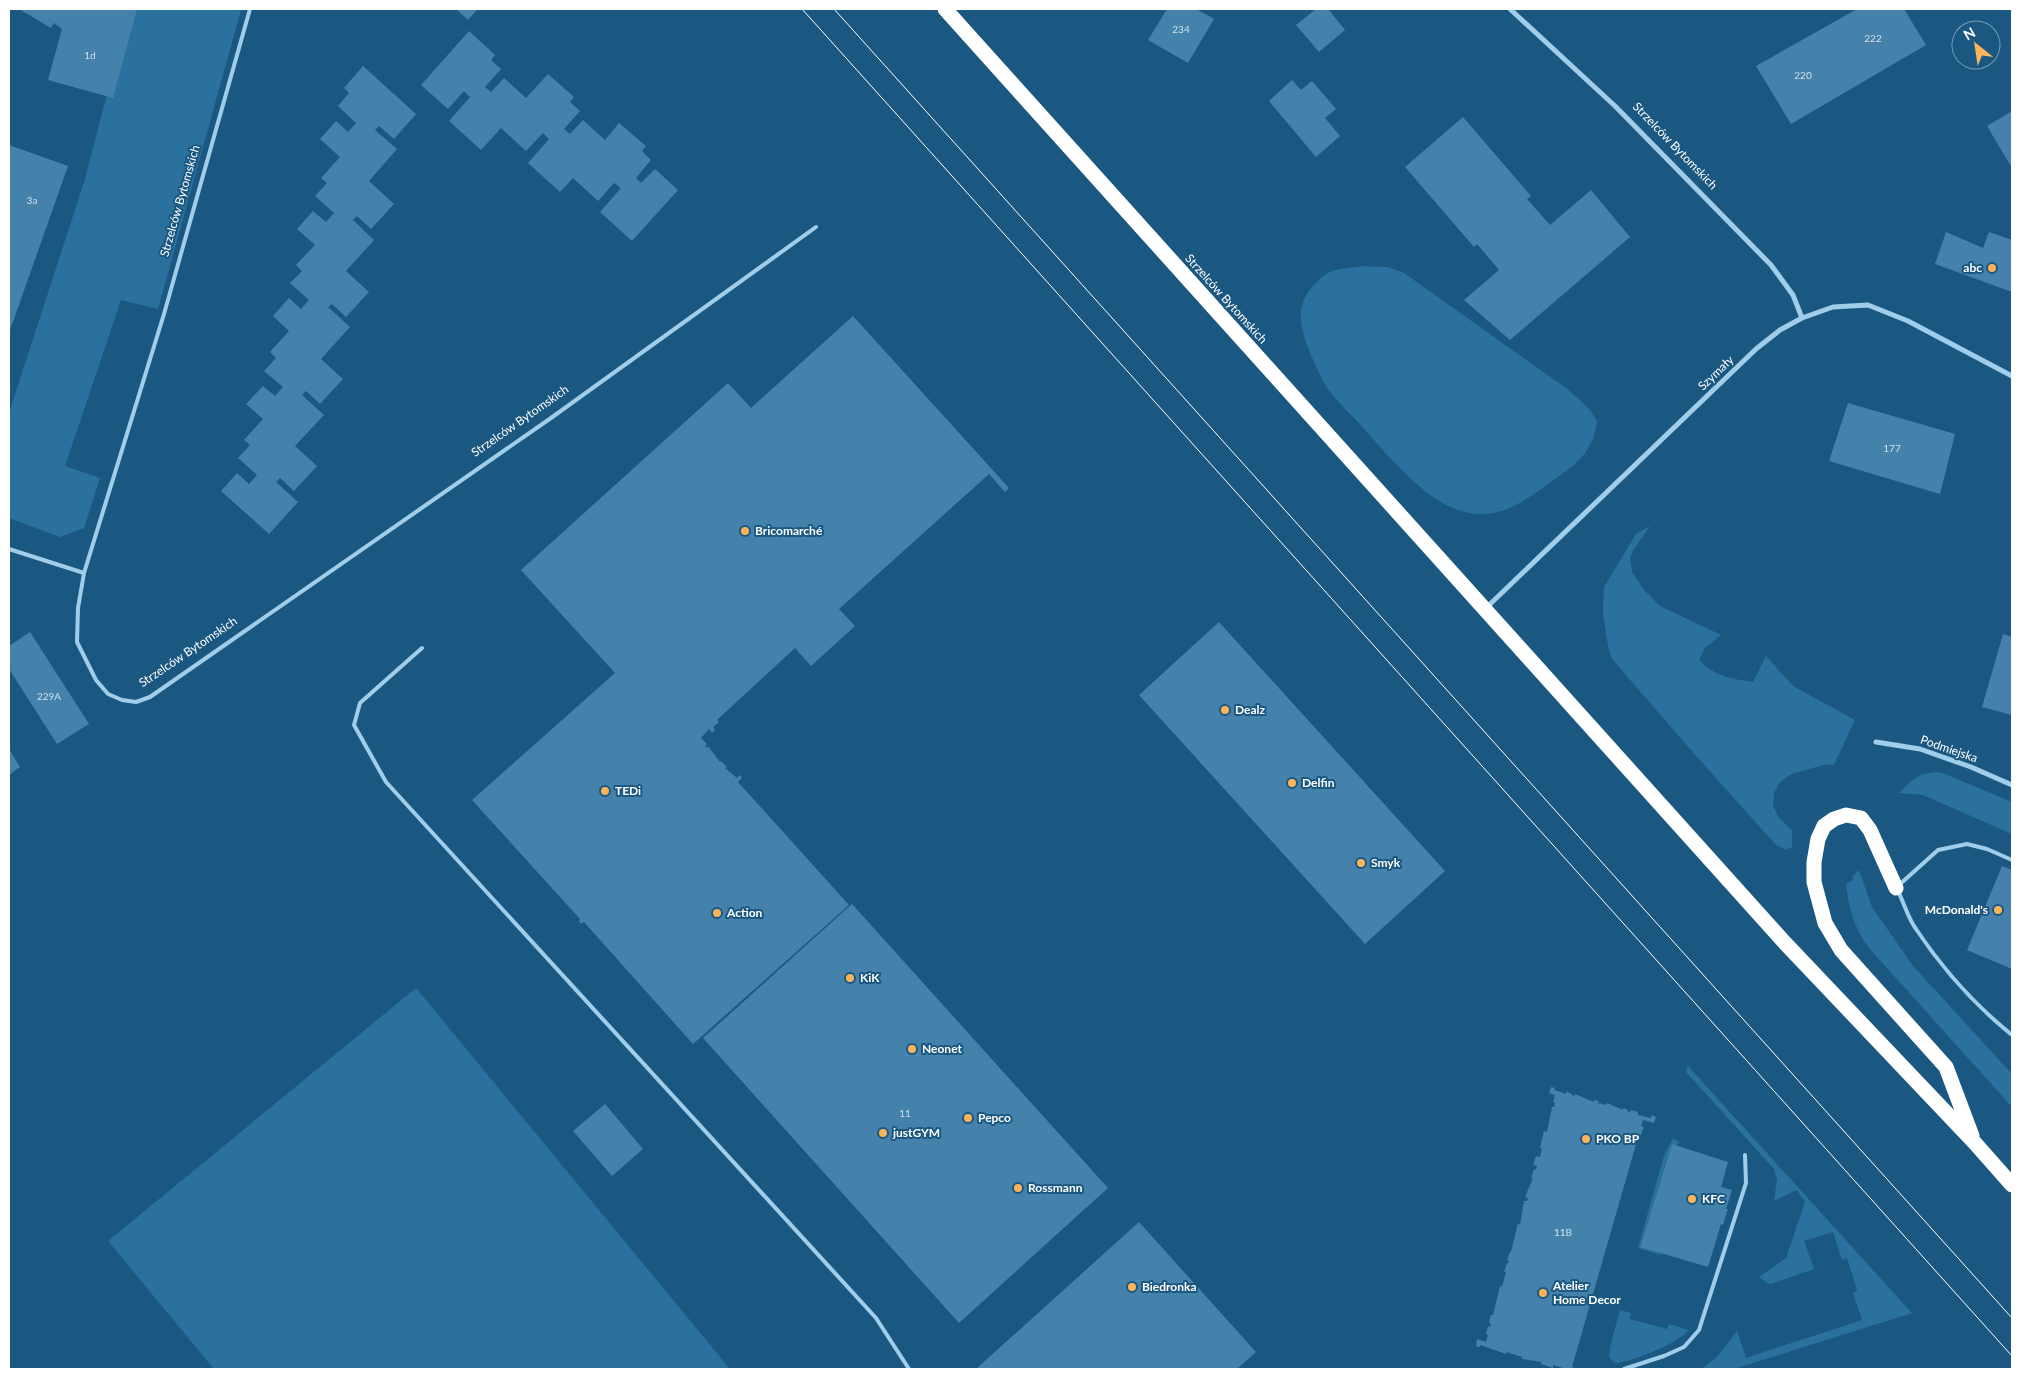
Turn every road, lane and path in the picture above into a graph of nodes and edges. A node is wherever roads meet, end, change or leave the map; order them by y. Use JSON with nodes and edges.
{"nodes":[{"id":1,"x":250,"y":9,"type":"edge"},
{"id":2,"x":945,"y":9,"type":"edge"},
{"id":3,"x":1510,"y":9,"type":"edge"},
{"id":4,"x":816,"y":227,"type":"dead end"},
{"id":5,"x":1802,"y":318,"type":"junction"},
{"id":6,"x":2012,"y":376,"type":"edge"},
{"id":7,"x":9,"y":549,"type":"edge"},
{"id":8,"x":84,"y":573,"type":"junction"},
{"id":9,"x":1485,"y":609,"type":"junction"},
{"id":10,"x":422,"y":648,"type":"dead end"},
{"id":11,"x":1876,"y":742,"type":"dead end"},
{"id":12,"x":2012,"y":784,"type":"edge"},
{"id":13,"x":2012,"y":860,"type":"edge"},
{"id":14,"x":1896,"y":888,"type":"junction"},
{"id":15,"x":2012,"y":1035,"type":"edge"},
{"id":16,"x":1974,"y":1142,"type":"junction"},
{"id":17,"x":1745,"y":1155,"type":"dead end"},
{"id":18,"x":2012,"y":1185,"type":"edge"},
{"id":19,"x":910,"y":1369,"type":"edge"},
{"id":20,"x":1624,"y":1369,"type":"edge"}],
"edges":[{"from":1,"to":8,"type":"lane","name":"Strzelców Bytomskich"},
{"from":2,"to":9,"type":"highway","name":"Strzelców Bytomskich"},
{"from":3,"to":5,"type":"street","name":"Strzelców Bytomskich"},
{"from":4,"to":8,"type":"lane","name":"Strzelców Bytomskich"},
{"from":5,"to":6,"type":"street","name":"Szymały"},
{"from":5,"to":9,"type":"street","name":"Szymały"},
{"from":7,"to":8,"type":"lane"},
{"from":9,"to":16,"type":"highway","name":"Strzelców Bytomskich"},
{"from":10,"to":19,"type":"lane"},
{"from":11,"to":12,"type":"street","name":"Podmiejska"},
{"from":13,"to":14,"type":"lane"},
{"from":14,"to":15,"type":"lane"},
{"from":14,"to":16,"type":"highway"},
{"from":16,"to":18,"type":"highway","name":"Strzelców Bytomskich"},
{"from":17,"to":20,"type":"lane"}]}
